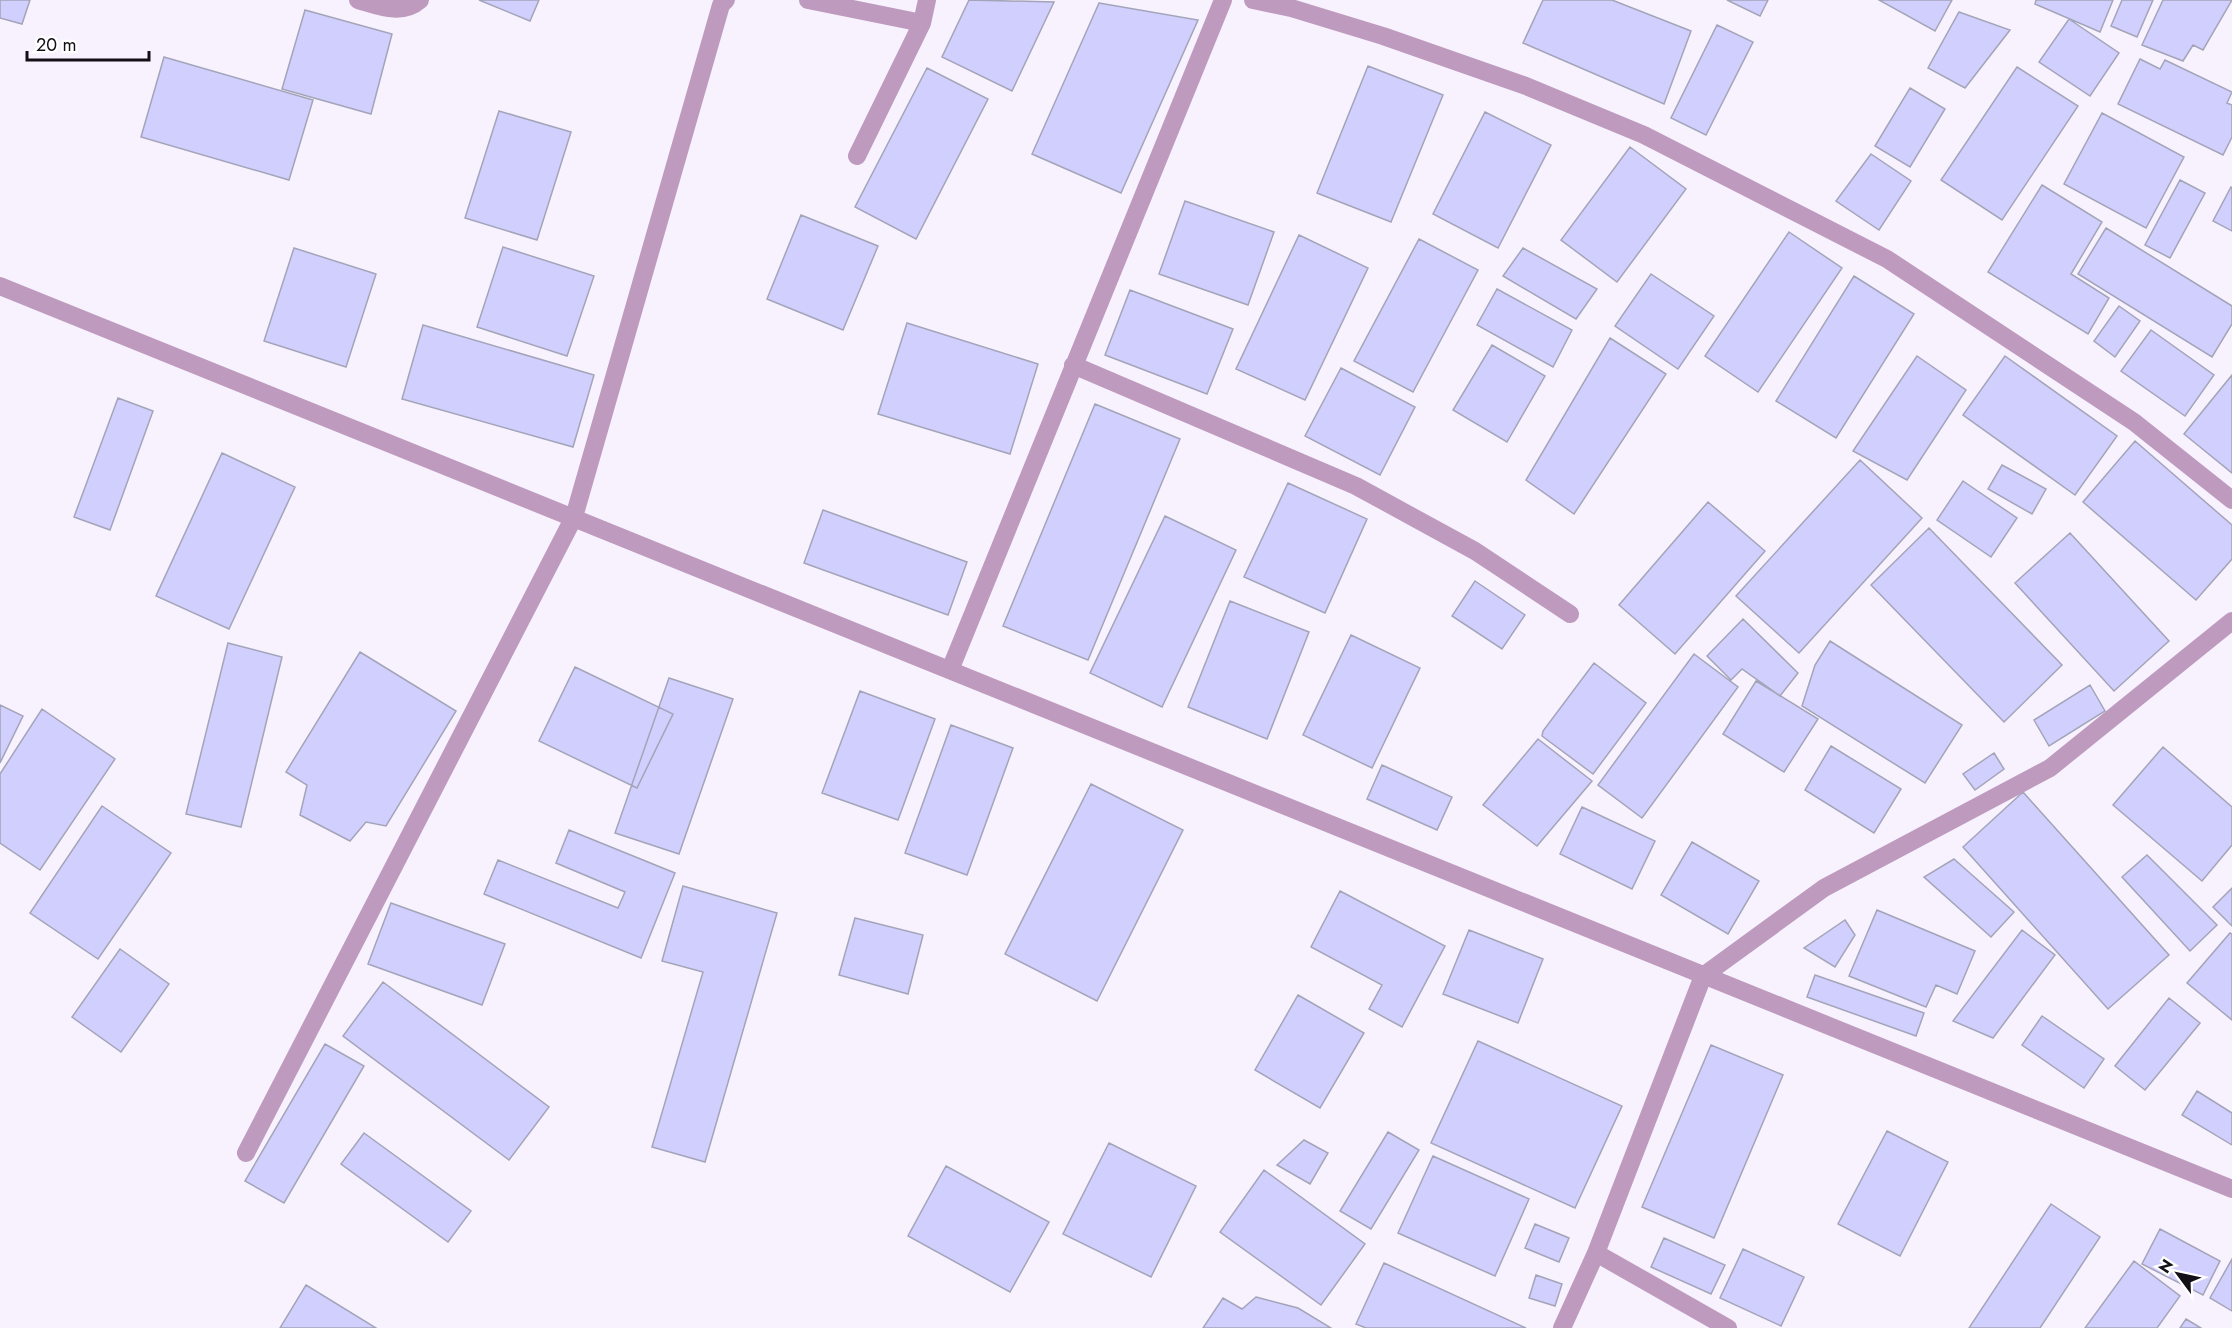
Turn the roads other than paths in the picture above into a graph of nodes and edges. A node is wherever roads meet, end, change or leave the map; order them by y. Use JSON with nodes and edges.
{"nodes":[{"id":1,"x":358,"y":0,"type":"edge"},
{"id":2,"x":420,"y":0,"type":"edge"},
{"id":3,"x":726,"y":0,"type":"edge"},
{"id":4,"x":808,"y":0,"type":"edge"},
{"id":5,"x":927,"y":0,"type":"edge"},
{"id":6,"x":1223,"y":0,"type":"edge"},
{"id":7,"x":1253,"y":0,"type":"edge"},
{"id":8,"x":922,"y":23,"type":"junction"},
{"id":9,"x":857,"y":156,"type":"dead end"},
{"id":10,"x":0,"y":286,"type":"edge"},
{"id":11,"x":1073,"y":365,"type":"junction"},
{"id":12,"x":2232,"y":500,"type":"edge"},
{"id":13,"x":574,"y":517,"type":"junction"},
{"id":14,"x":1570,"y":614,"type":"dead end"},
{"id":15,"x":2232,"y":621,"type":"edge"},
{"id":16,"x":950,"y":670,"type":"junction"},
{"id":17,"x":1703,"y":975,"type":"junction"},
{"id":18,"x":246,"y":1153,"type":"dead end"},
{"id":19,"x":2232,"y":1189,"type":"edge"},
{"id":20,"x":1596,"y":1253,"type":"junction"},
{"id":21,"x":1562,"y":1328,"type":"edge"},
{"id":22,"x":1728,"y":1328,"type":"edge"}],
"edges":[{"from":1,"to":2,"type":"street"},
{"from":3,"to":13,"type":"street"},
{"from":4,"to":8,"type":"street"},
{"from":5,"to":8,"type":"street"},
{"from":6,"to":11,"type":"street"},
{"from":7,"to":12,"type":"street"},
{"from":8,"to":9,"type":"street"},
{"from":10,"to":13,"type":"street"},
{"from":11,"to":14,"type":"street"},
{"from":11,"to":16,"type":"street"},
{"from":13,"to":16,"type":"street"},
{"from":13,"to":18,"type":"street"},
{"from":15,"to":17,"type":"street"},
{"from":16,"to":17,"type":"street"},
{"from":17,"to":19,"type":"street"},
{"from":17,"to":20,"type":"street"},
{"from":20,"to":21,"type":"street"},
{"from":20,"to":22,"type":"street"}]}
